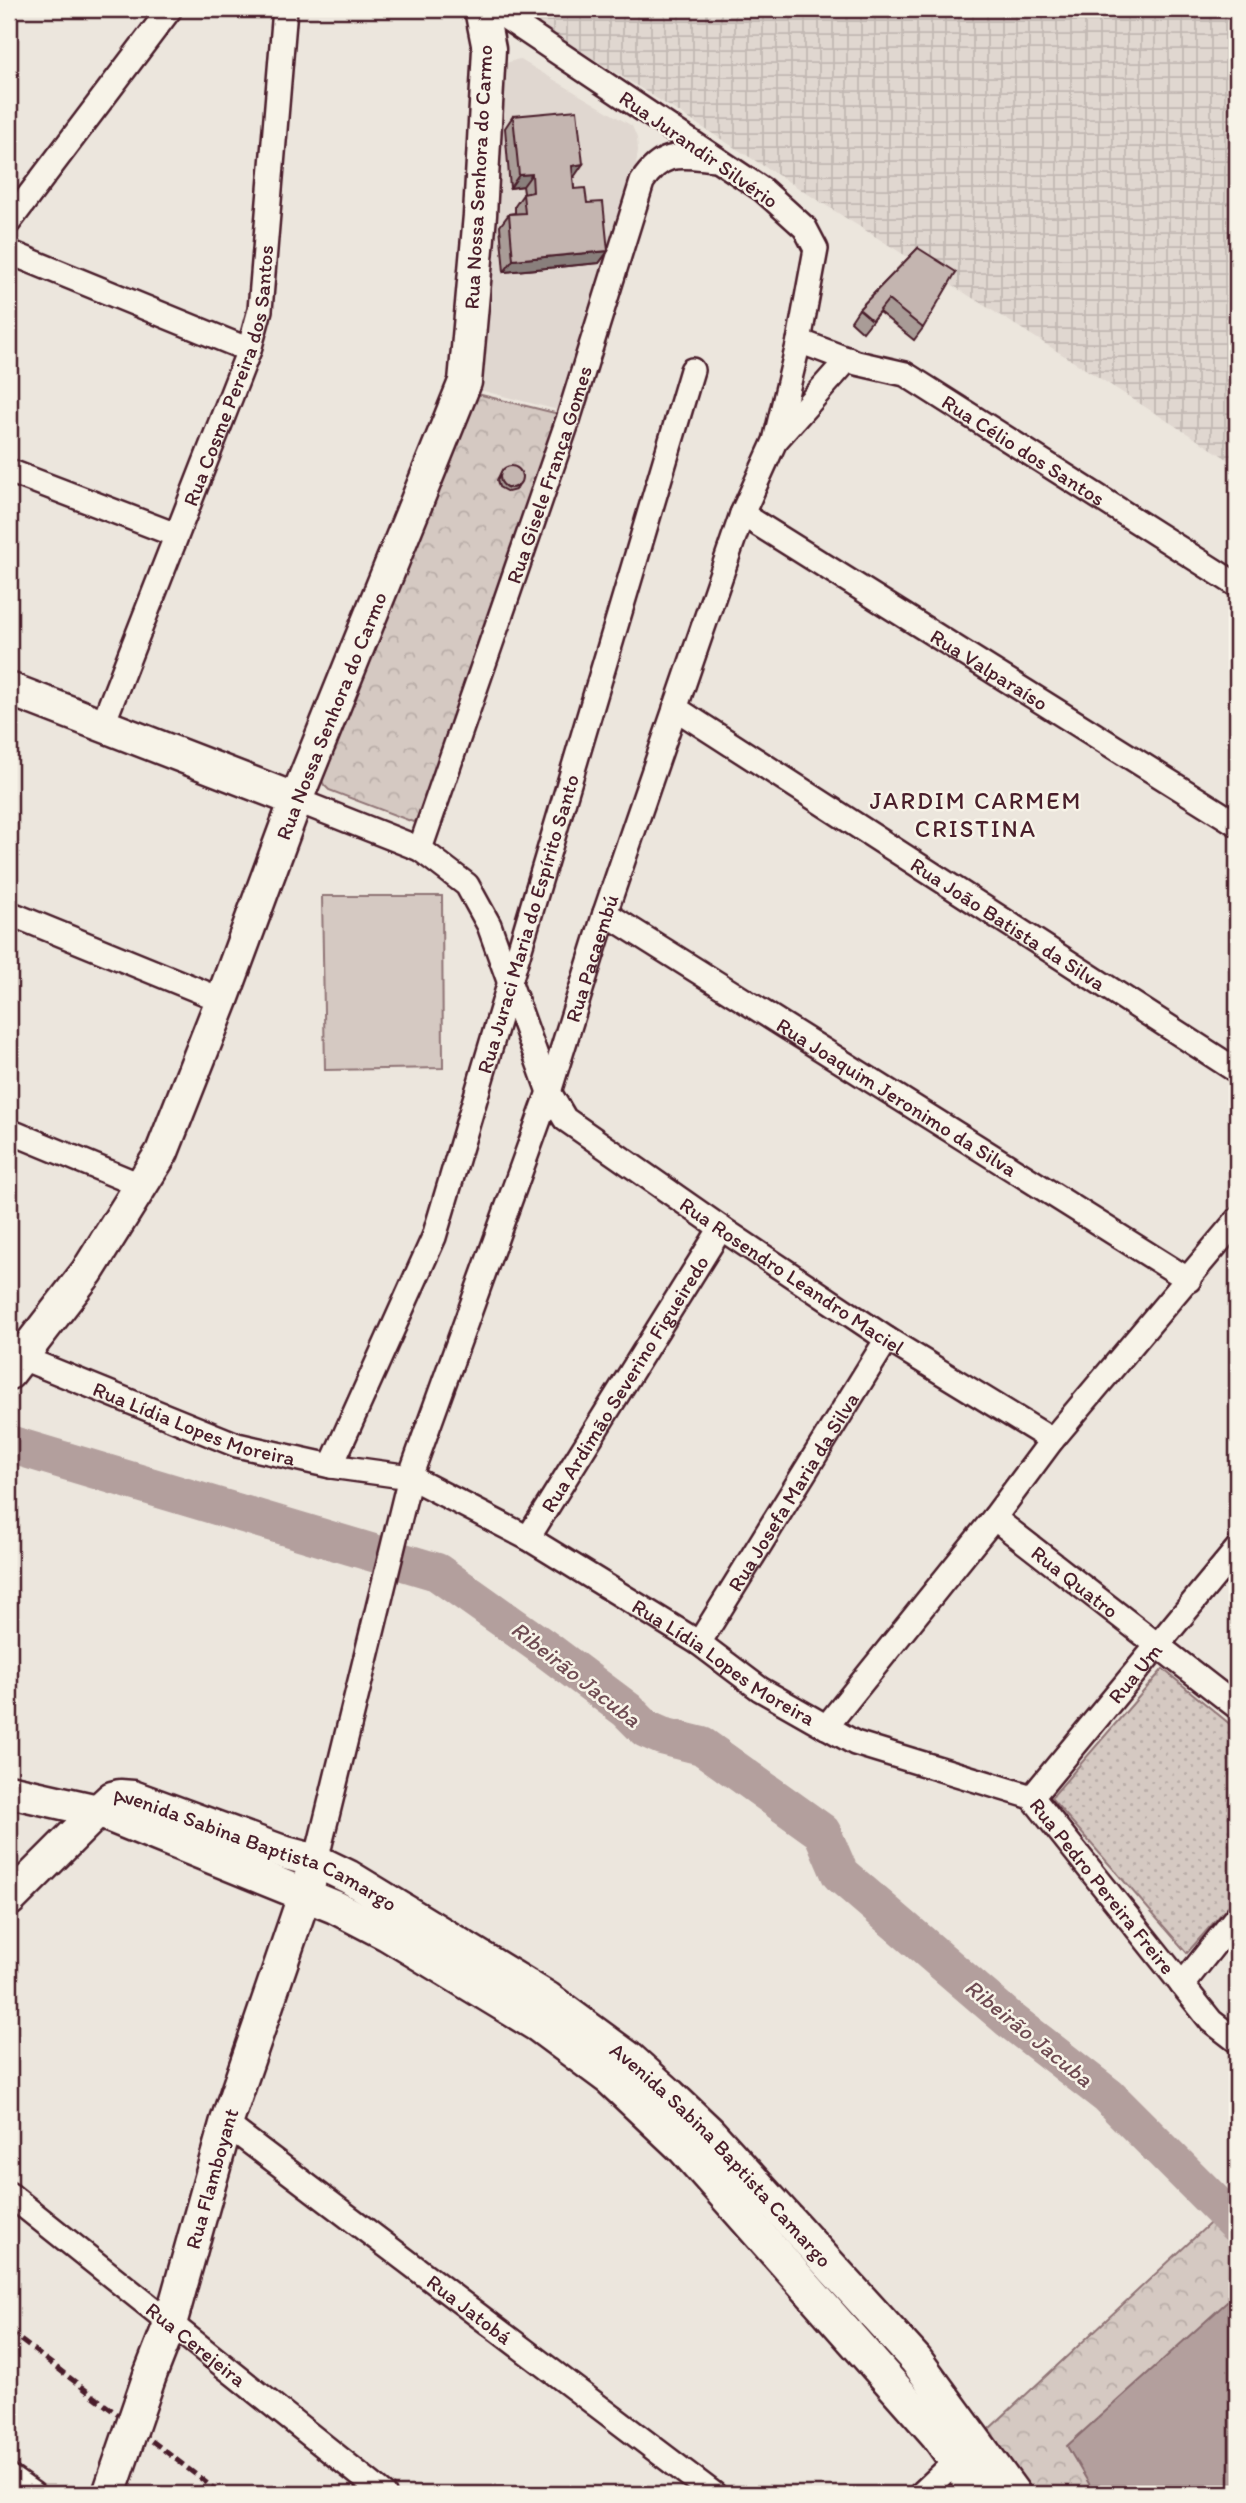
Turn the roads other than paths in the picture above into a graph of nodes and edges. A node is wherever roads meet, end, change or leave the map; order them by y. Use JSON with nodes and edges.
{"nodes":[{"id":1,"x":170,"y":9,"type":"edge"},
{"id":2,"x":285,"y":9,"type":"edge"},
{"id":3,"x":481,"y":9,"type":"edge"},
{"id":4,"x":493,"y":9,"type":"edge"},
{"id":5,"x":719,"y":160,"type":"junction"},
{"id":6,"x":9,"y":222,"type":"edge"},
{"id":7,"x":9,"y":252,"type":"edge"},
{"id":8,"x":799,"y":341,"type":"junction"},
{"id":9,"x":249,"y":350,"type":"junction"},
{"id":10,"x":848,"y":359,"type":"junction"},
{"id":11,"x":692,"y":370,"type":"dead end"},
{"id":12,"x":775,"y":441,"type":"junction"},
{"id":13,"x":9,"y":471,"type":"edge"},
{"id":14,"x":742,"y":514,"type":"junction"},
{"id":15,"x":176,"y":535,"type":"junction"},
{"id":16,"x":1237,"y":585,"type":"edge"},
{"id":17,"x":9,"y":689,"type":"edge"},
{"id":18,"x":675,"y":708,"type":"junction"},
{"id":19,"x":102,"y":726,"type":"junction"},
{"id":20,"x":253,"y":783,"type":"junction"},
{"id":21,"x":296,"y":800,"type":"junction"},
{"id":22,"x":1237,"y":824,"type":"edge"},
{"id":23,"x":280,"y":843,"type":"junction"},
{"id":24,"x":420,"y":849,"type":"junction"},
{"id":25,"x":605,"y":913,"type":"junction"},
{"id":26,"x":9,"y":914,"type":"edge"},
{"id":27,"x":510,"y":985,"type":"junction"},
{"id":28,"x":222,"y":1000,"type":"junction"},
{"id":29,"x":1237,"y":1071,"type":"edge"},
{"id":30,"x":549,"y":1092,"type":"junction"},
{"id":31,"x":9,"y":1131,"type":"edge"},
{"id":32,"x":142,"y":1186,"type":"junction"},
{"id":33,"x":1237,"y":1220,"type":"edge"},
{"id":34,"x":721,"y":1228,"type":"junction"},
{"id":35,"x":1189,"y":1280,"type":"junction"},
{"id":36,"x":887,"y":1339,"type":"junction"},
{"id":37,"x":15,"y":1365,"type":"edge"},
{"id":38,"x":1052,"y":1440,"type":"junction"},
{"id":39,"x":331,"y":1466,"type":"junction"},
{"id":40,"x":410,"y":1477,"type":"junction"},
{"id":41,"x":994,"y":1518,"type":"junction"},
{"id":42,"x":528,"y":1538,"type":"junction"},
{"id":43,"x":1237,"y":1549,"type":"edge"},
{"id":44,"x":699,"y":1643,"type":"junction"},
{"id":45,"x":1159,"y":1644,"type":"junction"},
{"id":46,"x":1237,"y":1707,"type":"edge"},
{"id":47,"x":826,"y":1727,"type":"junction"},
{"id":48,"x":9,"y":1791,"type":"edge"},
{"id":49,"x":1032,"y":1797,"type":"junction"},
{"id":50,"x":97,"y":1811,"type":"junction"},
{"id":51,"x":316,"y":1861,"type":"junction"},
{"id":52,"x":304,"y":1894,"type":"junction"},
{"id":53,"x":9,"y":1900,"type":"edge"},
{"id":54,"x":1237,"y":1916,"type":"edge"},
{"id":55,"x":1182,"y":1985,"type":"junction"},
{"id":56,"x":1237,"y":2041,"type":"edge"},
{"id":57,"x":226,"y":2124,"type":"junction"},
{"id":58,"x":9,"y":2194,"type":"edge"},
{"id":59,"x":170,"y":2324,"type":"junction"},
{"id":60,"x":955,"y":2462,"type":"junction"},
{"id":61,"x":9,"y":2477,"type":"edge"},
{"id":62,"x":33,"y":2494,"type":"edge"},
{"id":63,"x":109,"y":2494,"type":"edge"},
{"id":64,"x":384,"y":2494,"type":"edge"},
{"id":65,"x":714,"y":2494,"type":"edge"},
{"id":66,"x":921,"y":2494,"type":"edge"},
{"id":67,"x":979,"y":2494,"type":"edge"},
{"id":68,"x":1014,"y":2494,"type":"edge"}],
"edges":[{"from":1,"to":6,"type":"street"},
{"from":2,"to":9,"type":"street","name":"Rua Cosme Pereira dos Santos"},
{"from":3,"to":21,"type":"main road","name":"Rua Nossa Senhora do Carmo"},
{"from":4,"to":5,"type":"street","name":"Rua Jurandir Silvério"},
{"from":5,"to":8,"type":"street","name":"Rua Jurandir Silvério"},
{"from":5,"to":24,"type":"street","name":"Rua Gisele França Gomes"},
{"from":7,"to":9,"type":"street"},
{"from":8,"to":10,"type":"street","name":"Rua Célio dos Santos"},
{"from":8,"to":12,"type":"street","name":"Rua Pacaembú"},
{"from":9,"to":15,"type":"street","name":"Rua Cosme Pereira dos Santos"},
{"from":10,"to":12,"type":"street","name":"Rua Pacaembú"},
{"from":10,"to":16,"type":"street","name":"Rua Célio dos Santos"},
{"from":11,"to":27,"type":"street","name":"Rua Juraci Maria do Espírito Santo"},
{"from":12,"to":14,"type":"street","name":"Rua Pacaembú"},
{"from":13,"to":15,"type":"street"},
{"from":14,"to":18,"type":"street","name":"Rua Pacaembú"},
{"from":14,"to":22,"type":"street","name":"Rua Valparaíso"},
{"from":15,"to":19,"type":"street","name":"Rua Cosme Pereira dos Santos"},
{"from":17,"to":19,"type":"main road"},
{"from":18,"to":25,"type":"street","name":"Rua Pacaembú"},
{"from":18,"to":29,"type":"street","name":"Rua João Batista da Silva"},
{"from":19,"to":20,"type":"main road"},
{"from":20,"to":21,"type":"main road"},
{"from":20,"to":23,"type":"main road"},
{"from":21,"to":23,"type":"main road","name":"Rua Nossa Senhora do Carmo"},
{"from":21,"to":24,"type":"street","name":"Rua Rosendro Leandro Maciel"},
{"from":23,"to":28,"type":"main road","name":"Rua Nossa Senhora do Carmo"},
{"from":24,"to":27,"type":"street","name":"Rua Rosendro Leandro Maciel"},
{"from":25,"to":30,"type":"street","name":"Rua Pacaembú"},
{"from":25,"to":35,"type":"street","name":"Rua Joaquim Jeronimo da Silva"},
{"from":26,"to":28,"type":"street"},
{"from":27,"to":30,"type":"street","name":"Rua Rosendro Leandro Maciel"},
{"from":27,"to":39,"type":"street","name":"Rua Juraci Maria do Espírito Santo"},
{"from":28,"to":32,"type":"main road","name":"Rua Nossa Senhora do Carmo"},
{"from":30,"to":34,"type":"street","name":"Rua Rosendro Leandro Maciel"},
{"from":30,"to":40,"type":"street","name":"Rua Pacaembú"},
{"from":31,"to":32,"type":"street"},
{"from":32,"to":37,"type":"main road","name":"Rua Nossa Senhora do Carmo"},
{"from":33,"to":35,"type":"street","name":"Rua Lídia Lopes Moreira"},
{"from":34,"to":36,"type":"street","name":"Rua Rosendro Leandro Maciel"},
{"from":34,"to":42,"type":"street","name":"Rua Ardimão Severino Figueiredo"},
{"from":35,"to":38,"type":"street","name":"Rua Lídia Lopes Moreira"},
{"from":36,"to":38,"type":"street","name":"Rua Rosendro Leandro Maciel"},
{"from":36,"to":44,"type":"street","name":"Rua Josefa Maria da Silva"},
{"from":37,"to":39,"type":"street","name":"Rua Lídia Lopes Moreira"},
{"from":38,"to":41,"type":"street","name":"Rua Lídia Lopes Moreira"},
{"from":39,"to":40,"type":"street","name":"Rua Lídia Lopes Moreira"},
{"from":40,"to":42,"type":"street","name":"Rua Lídia Lopes Moreira"},
{"from":40,"to":51,"type":"street","name":"Rua Pacaembú"},
{"from":41,"to":45,"type":"street","name":"Rua Quatro"},
{"from":41,"to":47,"type":"street","name":"Rua Lídia Lopes Moreira"},
{"from":42,"to":44,"type":"street","name":"Rua Lídia Lopes Moreira"},
{"from":43,"to":45,"type":"street","name":"Rua Um"},
{"from":44,"to":47,"type":"street","name":"Rua Lídia Lopes Moreira"},
{"from":45,"to":46,"type":"street","name":"Rua Quatro"},
{"from":45,"to":49,"type":"street","name":"Rua Um"},
{"from":47,"to":49,"type":"street","name":"Rua Pedro Pereira Freire"},
{"from":48,"to":50,"type":"main road"},
{"from":49,"to":55,"type":"street","name":"Rua Pedro Pereira Freire"},
{"from":50,"to":51,"type":"main road","name":"Avenida Sabina Baptista Camargo"},
{"from":50,"to":52,"type":"main road","name":"Avenida Sabina Baptista Camargo"},
{"from":50,"to":53,"type":"main road"},
{"from":51,"to":52,"type":"main road","name":"Rua Flamboyant"},
{"from":51,"to":68,"type":"main road","name":"Avenida Sabina Baptista Camargo"},
{"from":52,"to":57,"type":"main road","name":"Rua Flamboyant"},
{"from":52,"to":60,"type":"main road","name":"Avenida Sabina Baptista Camargo"},
{"from":54,"to":55,"type":"street"},
{"from":55,"to":56,"type":"street","name":"Rua Pedro Pereira Freire"},
{"from":57,"to":59,"type":"main road","name":"Rua Flamboyant"},
{"from":57,"to":65,"type":"street","name":"Rua Jatobá"},
{"from":58,"to":59,"type":"street","name":"Rua Cerejeira"},
{"from":59,"to":63,"type":"main road","name":"Rua Flamboyant","bridge":true},
{"from":59,"to":64,"type":"street","name":"Rua Cerejeira"},
{"from":60,"to":66,"type":"street"},
{"from":60,"to":67,"type":"main road","name":"Avenida Sabina Baptista Camargo"},
{"from":61,"to":62,"type":"street"}]}
